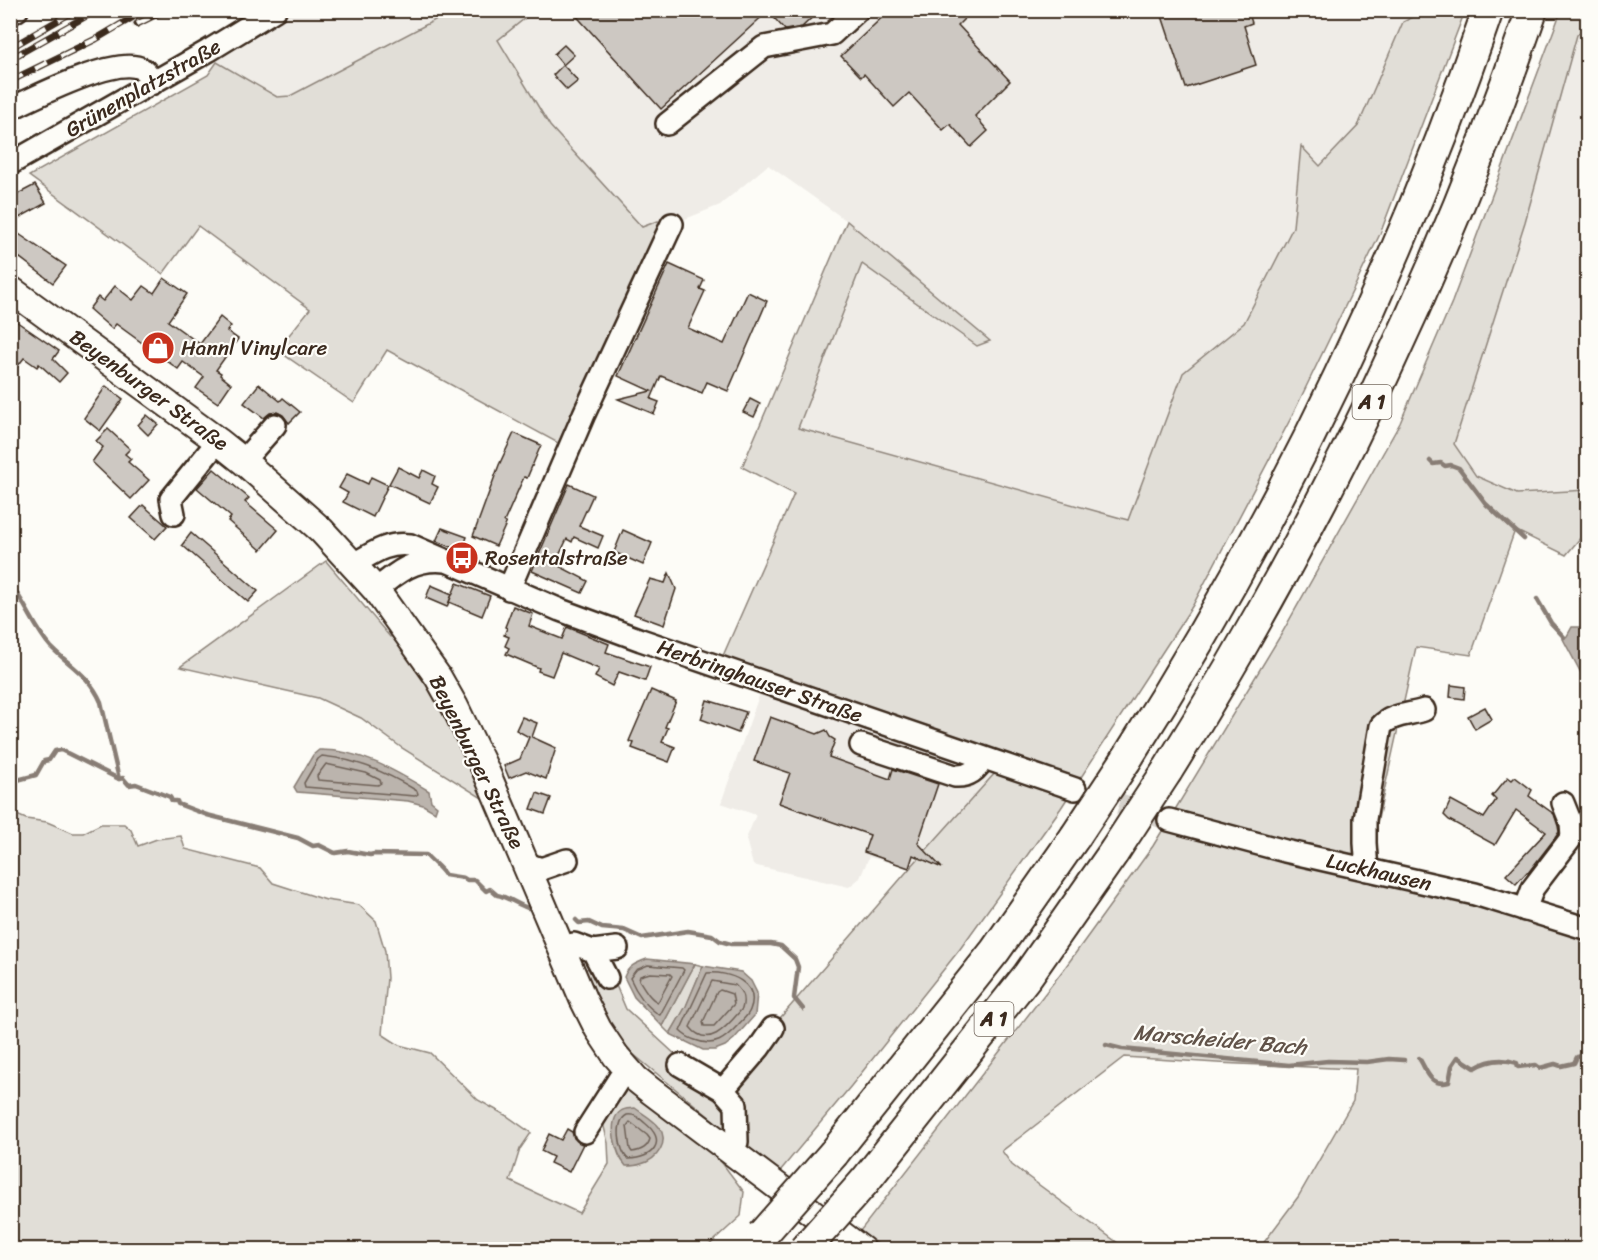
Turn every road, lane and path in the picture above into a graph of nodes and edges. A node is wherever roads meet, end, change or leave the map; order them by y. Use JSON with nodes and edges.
{"nodes":[{"id":1,"x":16,"y":10,"type":"edge"},
{"id":2,"x":275,"y":10,"type":"edge"},
{"id":3,"x":858,"y":10,"type":"edge"},
{"id":4,"x":1488,"y":10,"type":"edge"},
{"id":5,"x":1532,"y":10,"type":"edge"},
{"id":6,"x":10,"y":14,"type":"edge"},
{"id":7,"x":153,"y":83,"type":"junction"},
{"id":8,"x":10,"y":109,"type":"edge"},
{"id":9,"x":667,"y":124,"type":"dead end"},
{"id":10,"x":10,"y":164,"type":"edge"},
{"id":11,"x":672,"y":224,"type":"dead end"},
{"id":12,"x":10,"y":289,"type":"edge"},
{"id":13,"x":275,"y":425,"type":"dead end"},
{"id":14,"x":218,"y":441,"type":"junction"},
{"id":15,"x":243,"y":461,"type":"junction"},
{"id":16,"x":174,"y":514,"type":"dead end"},
{"id":17,"x":449,"y":562,"type":"junction"},
{"id":18,"x":354,"y":564,"type":"junction"},
{"id":19,"x":509,"y":589,"type":"junction"},
{"id":20,"x":376,"y":590,"type":"junction"},
{"id":21,"x":1424,"y":710,"type":"dead end"},
{"id":22,"x":861,"y":745,"type":"dead end"},
{"id":23,"x":983,"y":758,"type":"junction"},
{"id":24,"x":1075,"y":789,"type":"tunnel mouth"},
{"id":25,"x":1563,"y":803,"type":"dead end"},
{"id":26,"x":1169,"y":820,"type":"tunnel mouth"},
{"id":27,"x":567,"y":860,"type":"dead end"},
{"id":28,"x":524,"y":862,"type":"junction"},
{"id":29,"x":1367,"y":870,"type":"junction"},
{"id":30,"x":1525,"y":910,"type":"junction"},
{"id":31,"x":1587,"y":929,"type":"edge"},
{"id":32,"x":561,"y":947,"type":"junction"},
{"id":33,"x":617,"y":948,"type":"dead end"},
{"id":34,"x":593,"y":951,"type":"junction"},
{"id":35,"x":607,"y":978,"type":"dead end"},
{"id":36,"x":773,"y":1028,"type":"dead end"},
{"id":37,"x":680,"y":1065,"type":"dead end"},
{"id":38,"x":626,"y":1068,"type":"junction"},
{"id":39,"x":735,"y":1098,"type":"junction"},
{"id":40,"x":585,"y":1132,"type":"dead end"},
{"id":41,"x":732,"y":1151,"type":"junction"},
{"id":42,"x":755,"y":1242,"type":"edge"},
{"id":43,"x":804,"y":1250,"type":"edge"},
{"id":44,"x":862,"y":1250,"type":"edge"}],
"edges":[{"from":1,"to":6,"type":"street"},
{"from":2,"to":7,"type":"street","name":"Grünenplatzstraße"},
{"from":3,"to":9,"type":"street"},
{"from":4,"to":42,"type":"highway","number":"A 1","bridge":true},
{"from":5,"to":43,"type":"highway","number":"A 1","bridge":true},
{"from":7,"to":8,"type":"street"},
{"from":7,"to":10,"type":"street","name":"Grünenplatzstraße"},
{"from":11,"to":19,"type":"street"},
{"from":12,"to":14,"type":"main road","name":"Beyenburger Straße"},
{"from":13,"to":15,"type":"street"},
{"from":14,"to":15,"type":"main road","name":"Beyenburger Straße"},
{"from":14,"to":16,"type":"street"},
{"from":15,"to":18,"type":"main road","name":"Beyenburger Straße"},
{"from":17,"to":18,"type":"street","name":"Herbringhauser Straße"},
{"from":17,"to":19,"type":"street","name":"Herbringhauser Straße"},
{"from":17,"to":20,"type":"street","name":"Herbringhauser Straße"},
{"from":18,"to":20,"type":"main road","name":"Beyenburger Straße"},
{"from":19,"to":23,"type":"street","name":"Herbringhauser Straße"},
{"from":20,"to":28,"type":"main road","name":"Beyenburger Straße"},
{"from":21,"to":29,"type":"street"},
{"from":22,"to":23,"type":"street"},
{"from":23,"to":24,"type":"street","name":"Herbringhauser Straße"},
{"from":25,"to":30,"type":"street"},
{"from":26,"to":29,"type":"street","name":"Luckhausen"},
{"from":27,"to":28,"type":"street"},
{"from":28,"to":32,"type":"main road","name":"Beyenburger Straße"},
{"from":29,"to":30,"type":"street","name":"Luckhausen"},
{"from":30,"to":31,"type":"street","name":"Luckhausen"},
{"from":32,"to":34,"type":"street"},
{"from":32,"to":38,"type":"main road","name":"Beyenburger Straße"},
{"from":33,"to":34,"type":"street"},
{"from":34,"to":35,"type":"street"},
{"from":36,"to":39,"type":"street"},
{"from":37,"to":39,"type":"street"},
{"from":38,"to":40,"type":"street"},
{"from":38,"to":41,"type":"main road","name":"Beyenburger Straße"},
{"from":39,"to":41,"type":"street"},
{"from":41,"to":44,"type":"main road","name":"Beyenburger Straße"}]}
